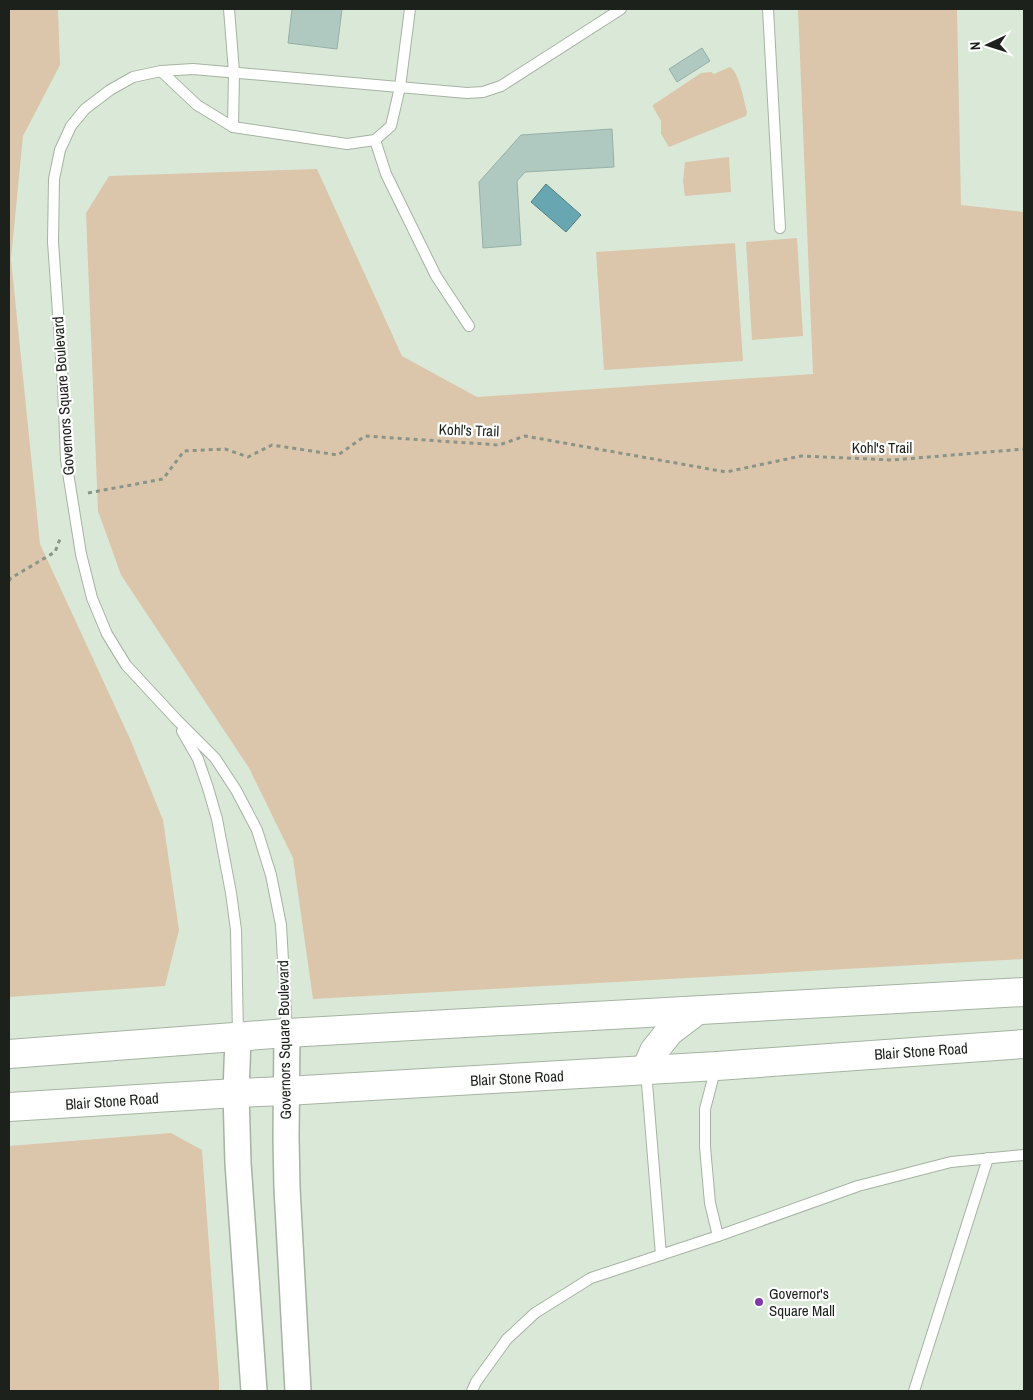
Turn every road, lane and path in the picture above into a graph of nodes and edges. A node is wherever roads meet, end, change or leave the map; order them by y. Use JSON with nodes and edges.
{"nodes":[{"id":1,"x":229,"y":9,"type":"edge"},
{"id":2,"x":410,"y":9,"type":"edge"},
{"id":3,"x":621,"y":9,"type":"edge"},
{"id":4,"x":768,"y":9,"type":"edge"},
{"id":5,"x":162,"y":71,"type":"junction"},
{"id":6,"x":234,"y":72,"type":"junction"},
{"id":7,"x":400,"y":87,"type":"junction"},
{"id":8,"x":233,"y":127,"type":"junction"},
{"id":9,"x":375,"y":140,"type":"junction"},
{"id":10,"x":780,"y":228,"type":"dead end"},
{"id":11,"x":469,"y":326,"type":"dead end"},
{"id":12,"x":1024,"y":449,"type":"edge"},
{"id":13,"x":72,"y":508,"type":"junction"},
{"id":14,"x":9,"y":581,"type":"edge"},
{"id":15,"x":176,"y":719,"type":"junction"},
{"id":16,"x":1024,"y":992,"type":"edge"},
{"id":17,"x":695,"y":1012,"type":"junction"},
{"id":18,"x":287,"y":1033,"type":"junction"},
{"id":19,"x":238,"y":1038,"type":"junction"},
{"id":20,"x":1024,"y":1044,"type":"edge"},
{"id":21,"x":9,"y":1054,"type":"edge"},
{"id":22,"x":717,"y":1066,"type":"junction"},
{"id":23,"x":646,"y":1070,"type":"junction"},
{"id":24,"x":286,"y":1091,"type":"junction"},
{"id":25,"x":236,"y":1093,"type":"junction"},
{"id":26,"x":9,"y":1107,"type":"edge"},
{"id":27,"x":1024,"y":1155,"type":"edge"},
{"id":28,"x":988,"y":1158,"type":"junction"},
{"id":29,"x":718,"y":1236,"type":"junction"},
{"id":30,"x":661,"y":1255,"type":"junction"},
{"id":31,"x":254,"y":1391,"type":"edge"},
{"id":32,"x":298,"y":1391,"type":"edge"},
{"id":33,"x":472,"y":1391,"type":"edge"},
{"id":34,"x":914,"y":1391,"type":"edge"}],
"edges":[{"from":1,"to":6,"type":"lane"},
{"from":2,"to":7,"type":"lane"},
{"from":3,"to":7,"type":"lane","name":"Governors Square Boulevard"},
{"from":4,"to":10,"type":"lane"},
{"from":5,"to":6,"type":"lane","name":"Governors Square Boulevard"},
{"from":5,"to":8,"type":"lane"},
{"from":5,"to":13,"type":"lane","name":"Governors Square Boulevard"},
{"from":6,"to":7,"type":"lane","name":"Governors Square Boulevard"},
{"from":6,"to":8,"type":"lane"},
{"from":7,"to":9,"type":"lane"},
{"from":8,"to":9,"type":"lane"},
{"from":9,"to":11,"type":"lane"},
{"from":12,"to":13,"type":"path","name":"Kohl's Trail"},
{"from":13,"to":14,"type":"path","name":"Kohl's Trail"},
{"from":13,"to":15,"type":"lane","name":"Governors Square Boulevard"},
{"from":15,"to":18,"type":"lane","name":"Governors Square Boulevard"},
{"from":15,"to":19,"type":"lane","name":"Governors Square Boulevard"},
{"from":16,"to":17,"type":"main road"},
{"from":17,"to":18,"type":"main road"},
{"from":17,"to":23,"type":"main road"},
{"from":18,"to":19,"type":"main road"},
{"from":18,"to":24,"type":"street","name":"Governors Square Boulevard"},
{"from":19,"to":21,"type":"main road"},
{"from":19,"to":25,"type":"street","name":"Governors Square Boulevard"},
{"from":20,"to":22,"type":"main road","name":"Blair Stone Road"},
{"from":22,"to":23,"type":"main road","name":"Blair Stone Road"},
{"from":22,"to":29,"type":"lane"},
{"from":23,"to":24,"type":"main road","name":"Blair Stone Road"},
{"from":23,"to":30,"type":"lane"},
{"from":24,"to":25,"type":"main road","name":"Blair Stone Road"},
{"from":24,"to":32,"type":"street","name":"Governors Square Boulevard"},
{"from":25,"to":26,"type":"main road","name":"Blair Stone Road"},
{"from":25,"to":31,"type":"street","name":"Governors Square Boulevard"},
{"from":27,"to":28,"type":"lane"},
{"from":28,"to":29,"type":"lane"},
{"from":28,"to":34,"type":"lane"},
{"from":29,"to":30,"type":"lane"},
{"from":30,"to":33,"type":"lane"}]}
